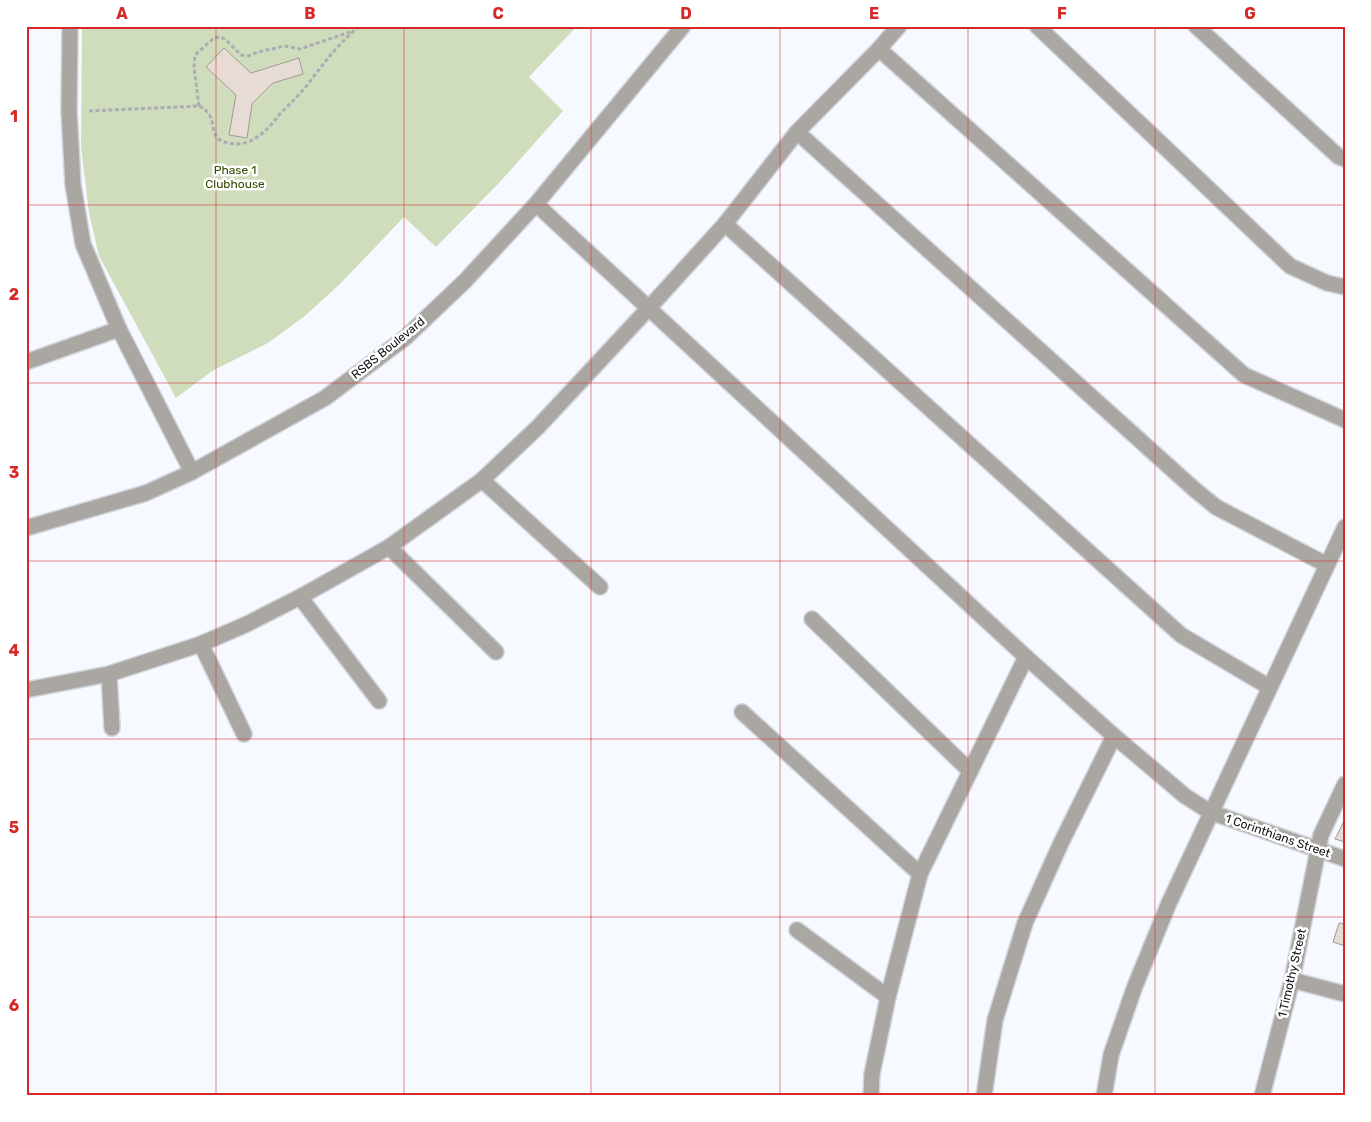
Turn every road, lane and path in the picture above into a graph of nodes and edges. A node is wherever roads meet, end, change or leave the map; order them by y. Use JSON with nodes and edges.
{"nodes":[{"id":1,"x":70,"y":26,"type":"edge"},
{"id":2,"x":360,"y":26,"type":"edge"},
{"id":3,"x":899,"y":26,"type":"edge"},
{"id":4,"x":1037,"y":26,"type":"edge"},
{"id":5,"x":1196,"y":26,"type":"edge"},
{"id":6,"x":682,"y":27,"type":"edge"},
{"id":7,"x":356,"y":30,"type":"junction"},
{"id":8,"x":879,"y":49,"type":"junction"},
{"id":9,"x":199,"y":106,"type":"junction"},
{"id":10,"x":69,"y":111,"type":"junction"},
{"id":11,"x":797,"y":132,"type":"junction"},
{"id":12,"x":1345,"y":159,"type":"edge"},
{"id":13,"x":536,"y":204,"type":"junction"},
{"id":14,"x":725,"y":224,"type":"junction"},
{"id":15,"x":1345,"y":287,"type":"edge"},
{"id":16,"x":648,"y":309,"type":"junction"},
{"id":17,"x":119,"y":330,"type":"junction"},
{"id":18,"x":26,"y":362,"type":"edge"},
{"id":19,"x":1345,"y":420,"type":"edge"},
{"id":20,"x":192,"y":472,"type":"junction"},
{"id":21,"x":482,"y":480,"type":"junction"},
{"id":22,"x":1345,"y":527,"type":"edge"},
{"id":23,"x":26,"y":528,"type":"edge"},
{"id":24,"x":389,"y":547,"type":"junction"},
{"id":25,"x":1327,"y":564,"type":"junction"},
{"id":26,"x":600,"y":587,"type":"dead end"},
{"id":27,"x":300,"y":597,"type":"junction"},
{"id":28,"x":812,"y":619,"type":"dead end"},
{"id":29,"x":202,"y":644,"type":"junction"},
{"id":30,"x":496,"y":652,"type":"dead end"},
{"id":31,"x":1026,"y":657,"type":"junction"},
{"id":32,"x":109,"y":674,"type":"junction"},
{"id":33,"x":1269,"y":687,"type":"junction"},
{"id":34,"x":26,"y":690,"type":"edge"},
{"id":35,"x":379,"y":701,"type":"dead end"},
{"id":36,"x":742,"y":712,"type":"dead end"},
{"id":37,"x":112,"y":728,"type":"dead end"},
{"id":38,"x":244,"y":734,"type":"dead end"},
{"id":39,"x":1114,"y":736,"type":"junction"},
{"id":40,"x":970,"y":771,"type":"junction"},
{"id":41,"x":1345,"y":784,"type":"edge"},
{"id":42,"x":1210,"y":812,"type":"junction"},
{"id":43,"x":1318,"y":850,"type":"junction"},
{"id":44,"x":1345,"y":859,"type":"edge"},
{"id":45,"x":920,"y":874,"type":"junction"},
{"id":46,"x":797,"y":930,"type":"dead end"},
{"id":47,"x":1292,"y":980,"type":"junction"},
{"id":48,"x":1345,"y":994,"type":"edge"},
{"id":49,"x":888,"y":997,"type":"junction"},
{"id":50,"x":871,"y":1096,"type":"edge"},
{"id":51,"x":984,"y":1096,"type":"edge"},
{"id":52,"x":1104,"y":1096,"type":"edge"},
{"id":53,"x":1262,"y":1096,"type":"edge"}],
"edges":[{"from":1,"to":10,"type":"street"},
{"from":2,"to":7,"type":"path"},
{"from":3,"to":8,"type":"street"},
{"from":4,"to":15,"type":"street"},
{"from":5,"to":12,"type":"street"},
{"from":6,"to":13,"type":"street","name":"RSBS Boulevard"},
{"from":7,"to":9,"type":"path"},
{"from":7,"to":9,"type":"path"},
{"from":8,"to":11,"type":"street"},
{"from":8,"to":19,"type":"street"},
{"from":9,"to":10,"type":"path"},
{"from":10,"to":17,"type":"street"},
{"from":11,"to":14,"type":"street"},
{"from":11,"to":25,"type":"street"},
{"from":13,"to":16,"type":"street","name":"1 Corinthians Street"},
{"from":13,"to":20,"type":"street","name":"RSBS Boulevard"},
{"from":14,"to":16,"type":"street"},
{"from":14,"to":33,"type":"street"},
{"from":16,"to":21,"type":"street"},
{"from":16,"to":31,"type":"street","name":"1 Corinthians Street"},
{"from":17,"to":18,"type":"street"},
{"from":17,"to":20,"type":"street"},
{"from":20,"to":23,"type":"street","name":"RSBS Boulevard"},
{"from":21,"to":24,"type":"street"},
{"from":21,"to":26,"type":"street"},
{"from":22,"to":25,"type":"street"},
{"from":24,"to":27,"type":"street"},
{"from":24,"to":30,"type":"street"},
{"from":25,"to":33,"type":"street"},
{"from":27,"to":29,"type":"street"},
{"from":27,"to":35,"type":"street"},
{"from":28,"to":40,"type":"street"},
{"from":29,"to":32,"type":"street"},
{"from":29,"to":38,"type":"street"},
{"from":31,"to":39,"type":"street","name":"1 Corinthians Street"},
{"from":31,"to":40,"type":"street"},
{"from":32,"to":34,"type":"street"},
{"from":32,"to":37,"type":"street"},
{"from":33,"to":42,"type":"street"},
{"from":36,"to":45,"type":"street"},
{"from":39,"to":42,"type":"street","name":"1 Corinthians Street"},
{"from":39,"to":51,"type":"street"},
{"from":40,"to":45,"type":"street"},
{"from":41,"to":43,"type":"street","name":"1 Timothy Street"},
{"from":42,"to":43,"type":"street","name":"1 Corinthians Street"},
{"from":42,"to":52,"type":"street"},
{"from":43,"to":44,"type":"street","name":"1 Corinthians Street"},
{"from":43,"to":47,"type":"street","name":"1 Timothy Street"},
{"from":45,"to":49,"type":"street"},
{"from":46,"to":49,"type":"street"},
{"from":47,"to":48,"type":"street"},
{"from":47,"to":53,"type":"street","name":"1 Timothy Street"},
{"from":49,"to":50,"type":"street"}]}
